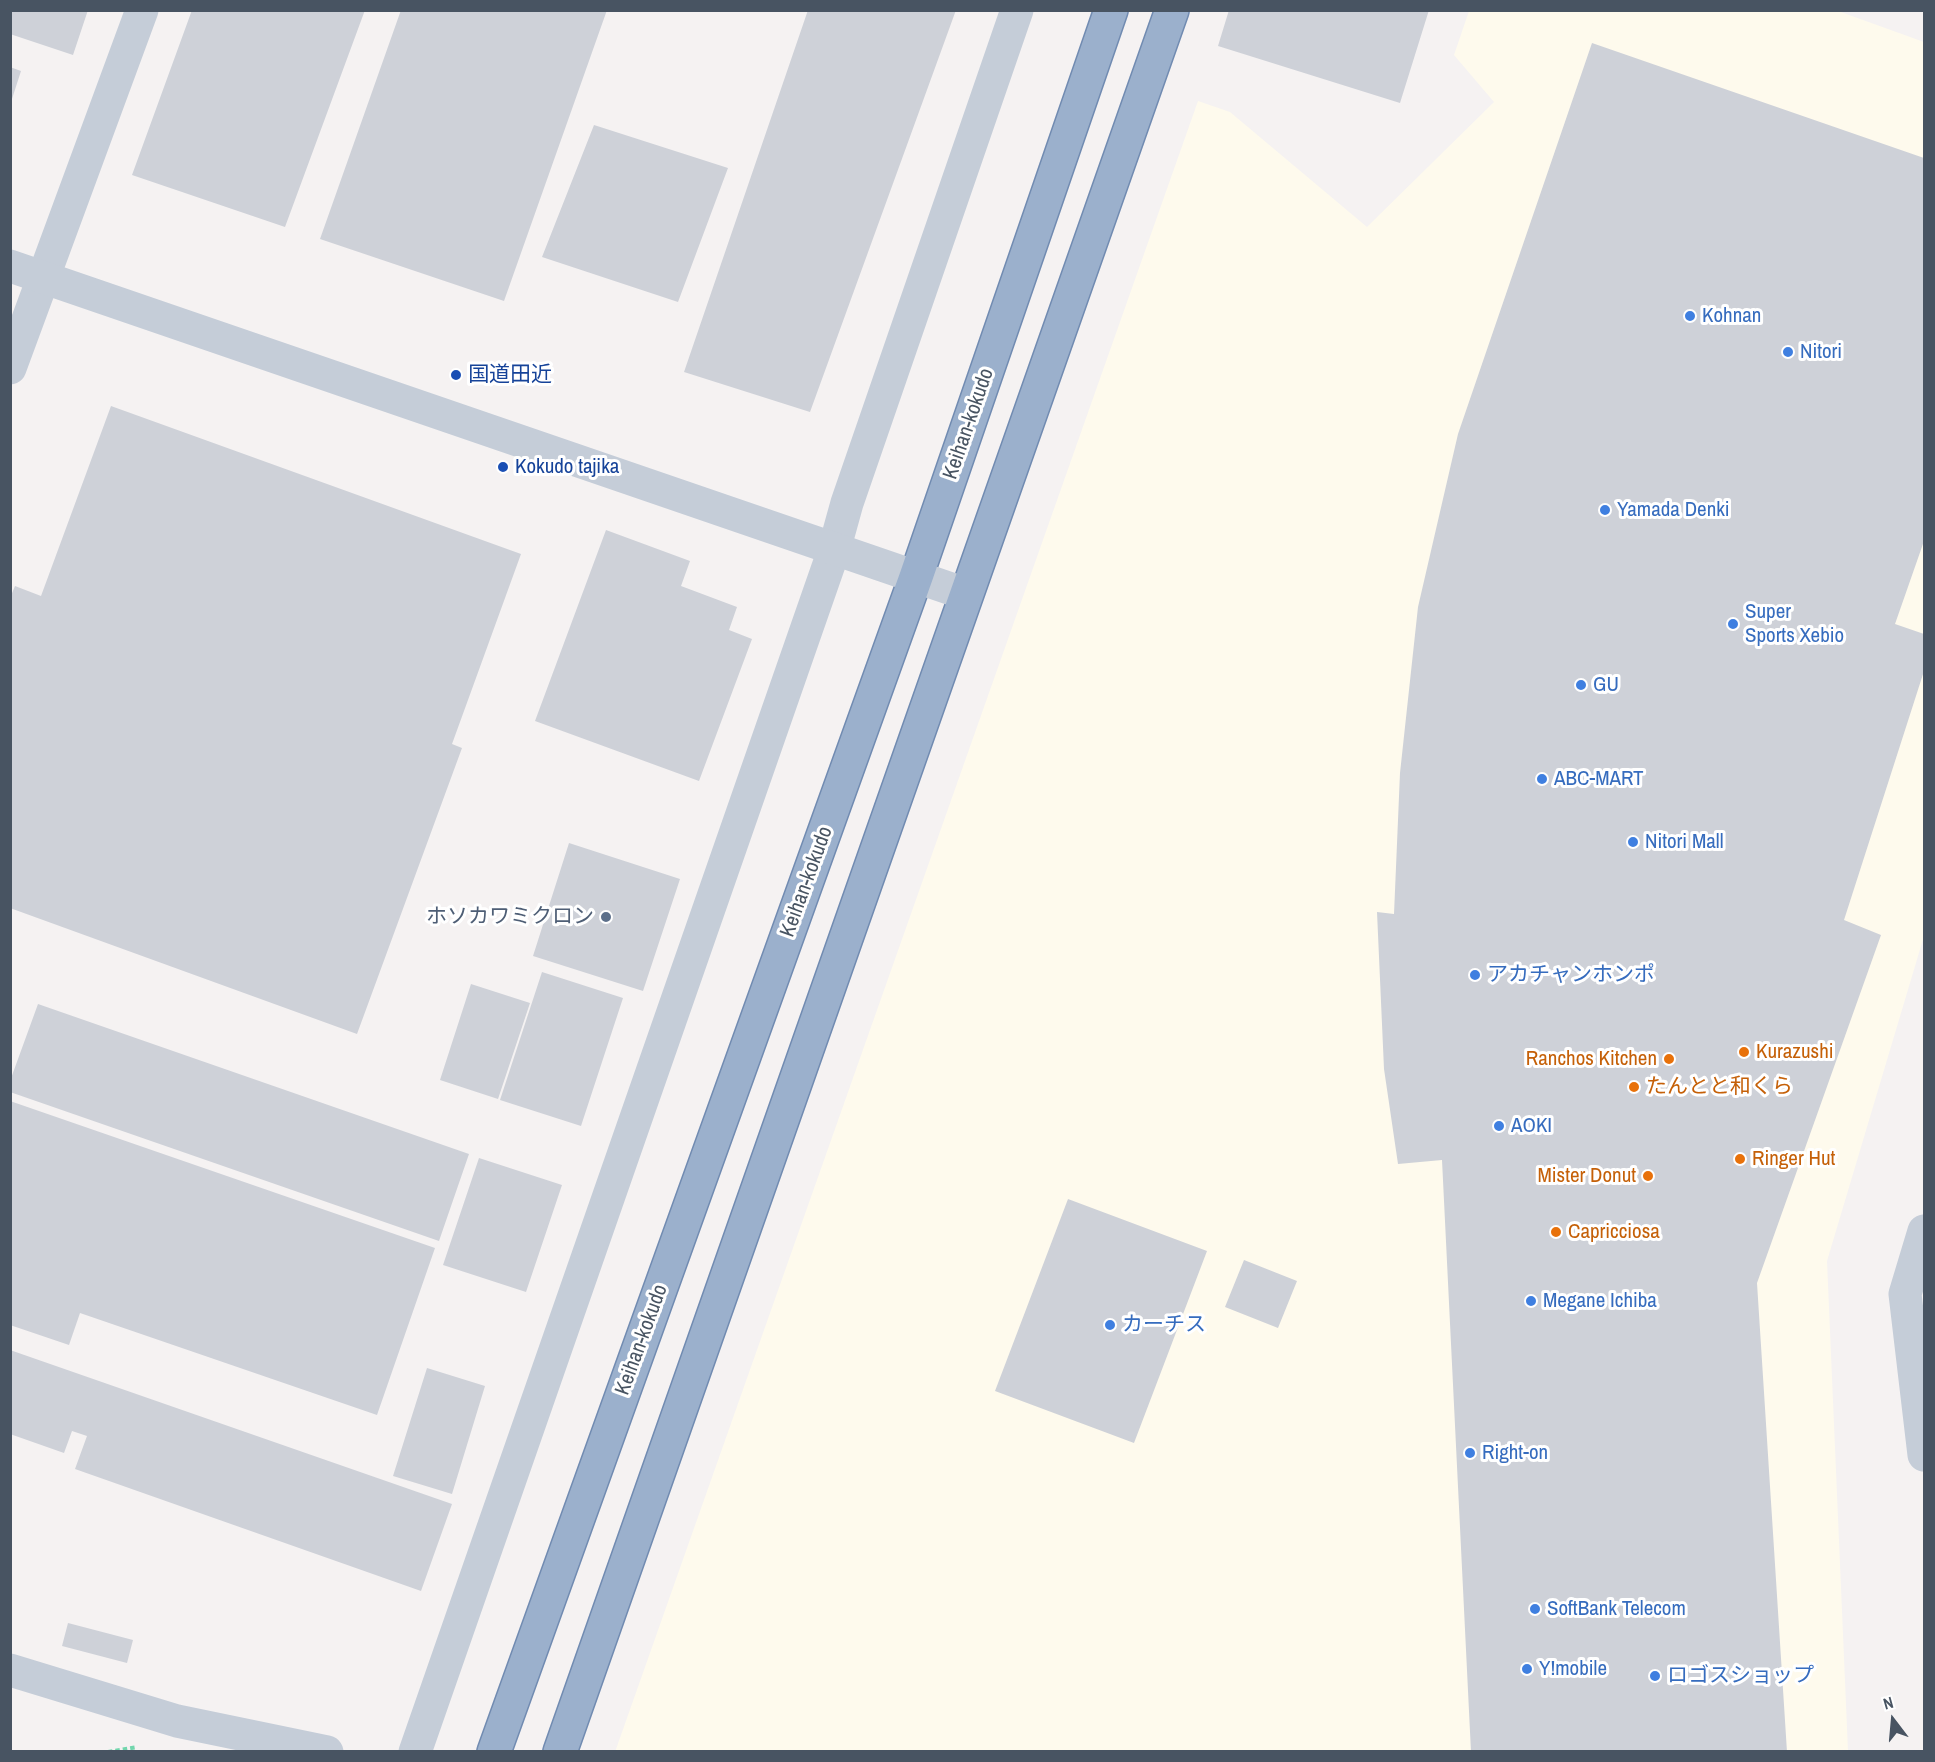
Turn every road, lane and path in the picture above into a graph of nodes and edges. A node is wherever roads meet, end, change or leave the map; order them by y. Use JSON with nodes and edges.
{"nodes":[{"id":1,"x":142,"y":10,"type":"edge"},
{"id":2,"x":1017,"y":10,"type":"edge"},
{"id":3,"x":1111,"y":10,"type":"edge"},
{"id":4,"x":1172,"y":10,"type":"edge"},
{"id":5,"x":10,"y":266,"type":"edge"},
{"id":6,"x":43,"y":276,"type":"junction"},
{"id":7,"x":10,"y":368,"type":"edge"},
{"id":8,"x":834,"y":550,"type":"junction"},
{"id":9,"x":916,"y":577,"type":"junction"},
{"id":10,"x":966,"y":594,"type":"junction"},
{"id":11,"x":1924,"y":1232,"type":"edge"},
{"id":12,"x":1915,"y":1296,"type":"edge"},
{"id":13,"x":1924,"y":1455,"type":"edge"},
{"id":14,"x":10,"y":1670,"type":"edge"},
{"id":15,"x":327,"y":1752,"type":"edge"},
{"id":16,"x":415,"y":1752,"type":"edge"},
{"id":17,"x":494,"y":1752,"type":"edge"},
{"id":18,"x":560,"y":1752,"type":"edge"}],
"edges":[{"from":1,"to":6,"type":"street"},
{"from":2,"to":8,"type":"street"},
{"from":3,"to":9,"type":"highway","name":"Keihan-kokudo"},
{"from":4,"to":10,"type":"highway"},
{"from":5,"to":6,"type":"street"},
{"from":6,"to":7,"type":"street"},
{"from":6,"to":8,"type":"street"},
{"from":8,"to":9,"type":"street"},
{"from":8,"to":16,"type":"street"},
{"from":9,"to":10,"type":"street"},
{"from":9,"to":17,"type":"highway","name":"Keihan-kokudo"},
{"from":10,"to":18,"type":"highway"},
{"from":11,"to":12,"type":"street"},
{"from":12,"to":13,"type":"street"},
{"from":14,"to":15,"type":"street"}]}
